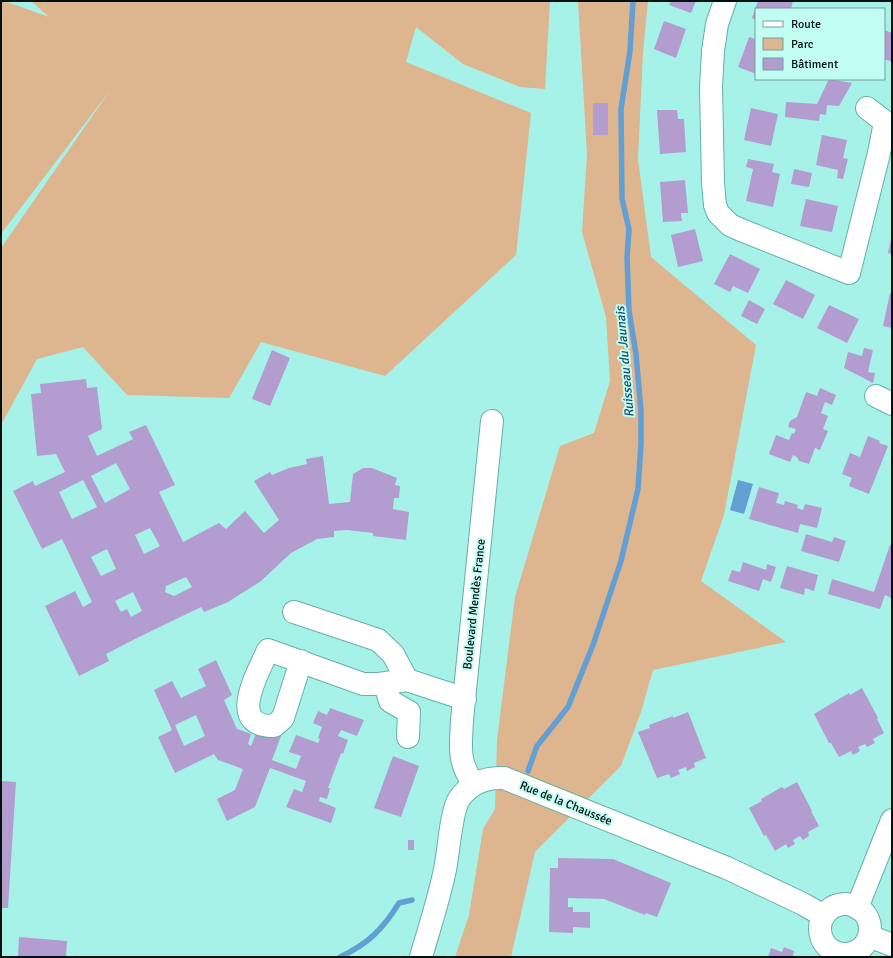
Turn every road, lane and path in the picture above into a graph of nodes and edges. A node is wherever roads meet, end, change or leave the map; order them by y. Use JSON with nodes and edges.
{"nodes":[{"id":1,"x":725,"y":1,"type":"edge"},
{"id":2,"x":867,"y":108,"type":"dead end"},
{"id":3,"x":492,"y":421,"type":"dead end"},
{"id":4,"x":294,"y":612,"type":"dead end"},
{"id":5,"x":301,"y":661,"type":"dead end"},
{"id":6,"x":407,"y":680,"type":"junction"},
{"id":7,"x":385,"y":684,"type":"junction"},
{"id":8,"x":465,"y":699,"type":"junction"},
{"id":9,"x":408,"y":737,"type":"dead end"},
{"id":10,"x":474,"y":784,"type":"junction"},
{"id":11,"x":892,"y":820,"type":"edge"},
{"id":12,"x":858,"y":908,"type":"junction"},
{"id":13,"x":824,"y":916,"type":"junction"},
{"id":14,"x":869,"y":936,"type":"junction"},
{"id":15,"x":892,"y":945,"type":"edge"},
{"id":16,"x":837,"y":955,"type":"edge"},
{"id":17,"x":421,"y":957,"type":"edge"}],
"edges":[{"from":1,"to":2,"type":"street"},
{"from":3,"to":8,"type":"street","name":"Boulevard Mendès France"},
{"from":4,"to":6,"type":"street"},
{"from":5,"to":7,"type":"street"},
{"from":6,"to":7,"type":"street"},
{"from":6,"to":8,"type":"street"},
{"from":7,"to":9,"type":"street"},
{"from":8,"to":10,"type":"street","name":"Boulevard Mendès France"},
{"from":10,"to":13,"type":"street","name":"Rue de la Chaussée"},
{"from":10,"to":17,"type":"street","name":"Rue de la Chaussée"},
{"from":11,"to":12,"type":"street"},
{"from":12,"to":13,"type":"street"},
{"from":12,"to":14,"type":"street"},
{"from":13,"to":16,"type":"street"},
{"from":14,"to":15,"type":"street"},
{"from":14,"to":16,"type":"street"}]}
